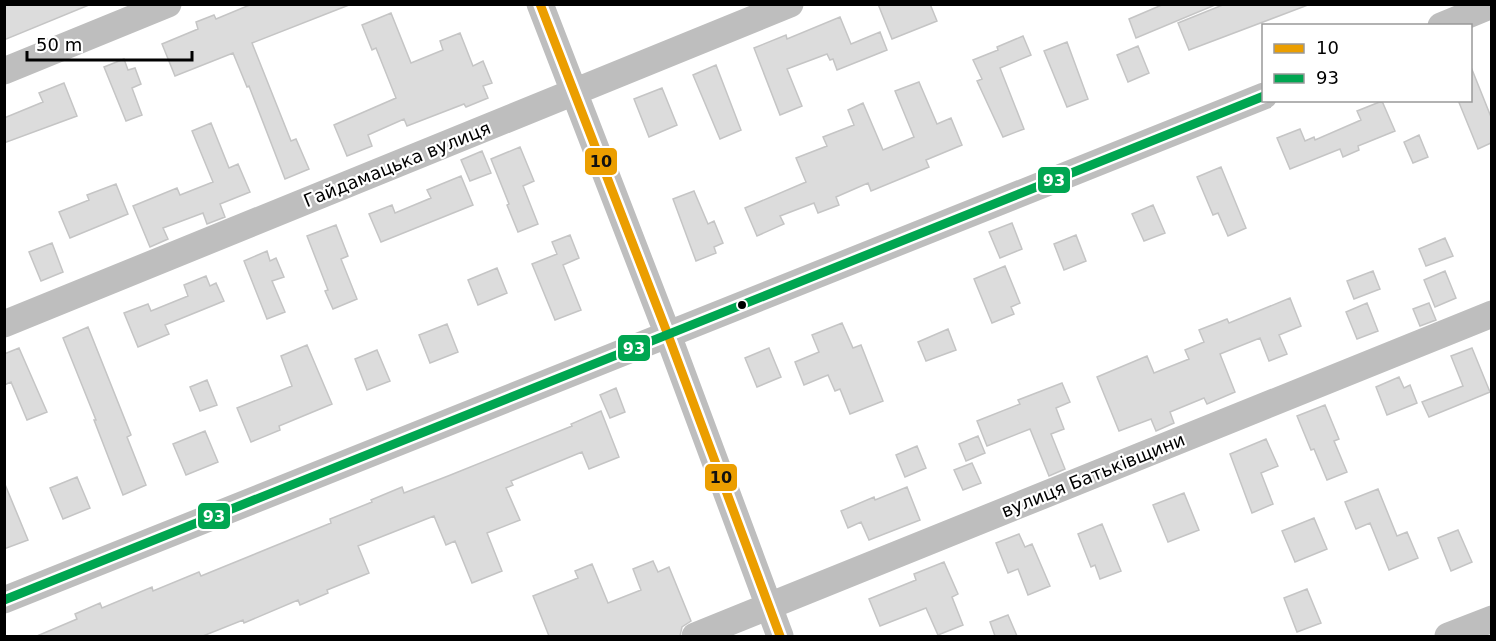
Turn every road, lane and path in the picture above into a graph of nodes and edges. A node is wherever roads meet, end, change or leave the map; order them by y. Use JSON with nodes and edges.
{"nodes":[{"id":1,"x":168,"y":4,"type":"edge"},
{"id":2,"x":540,"y":4,"type":"edge"},
{"id":3,"x":790,"y":4,"type":"edge"},
{"id":4,"x":1491,"y":5,"type":"edge"},
{"id":5,"x":1446,"y":24,"type":"edge"},
{"id":6,"x":4,"y":71,"type":"edge"},
{"id":7,"x":575,"y":92,"type":"junction"},
{"id":8,"x":1262,"y":96,"type":"edge"},
{"id":9,"x":1491,"y":314,"type":"edge"},
{"id":10,"x":4,"y":324,"type":"edge"},
{"id":11,"x":668,"y":335,"type":"junction"},
{"id":12,"x":4,"y":600,"type":"edge"},
{"id":13,"x":768,"y":607,"type":"junction"},
{"id":14,"x":1491,"y":619,"type":"edge"},
{"id":15,"x":695,"y":636,"type":"edge"},
{"id":16,"x":780,"y":636,"type":"edge"},
{"id":17,"x":1448,"y":636,"type":"edge"}],
"edges":[{"from":1,"to":6,"type":"street"},
{"from":2,"to":7,"type":"street"},
{"from":3,"to":7,"type":"street","name":"Гайдамацька вулиця"},
{"from":4,"to":5,"type":"street"},
{"from":7,"to":10,"type":"street","name":"Гайдамацька вулиця"},
{"from":7,"to":11,"type":"street"},
{"from":8,"to":11,"type":"street"},
{"from":9,"to":13,"type":"street","name":"вулиця Батьківщини"},
{"from":11,"to":12,"type":"street"},
{"from":11,"to":13,"type":"street"},
{"from":13,"to":15,"type":"street","name":"вулиця Батьківщини"},
{"from":13,"to":16,"type":"street"},
{"from":14,"to":17,"type":"street"}]}
